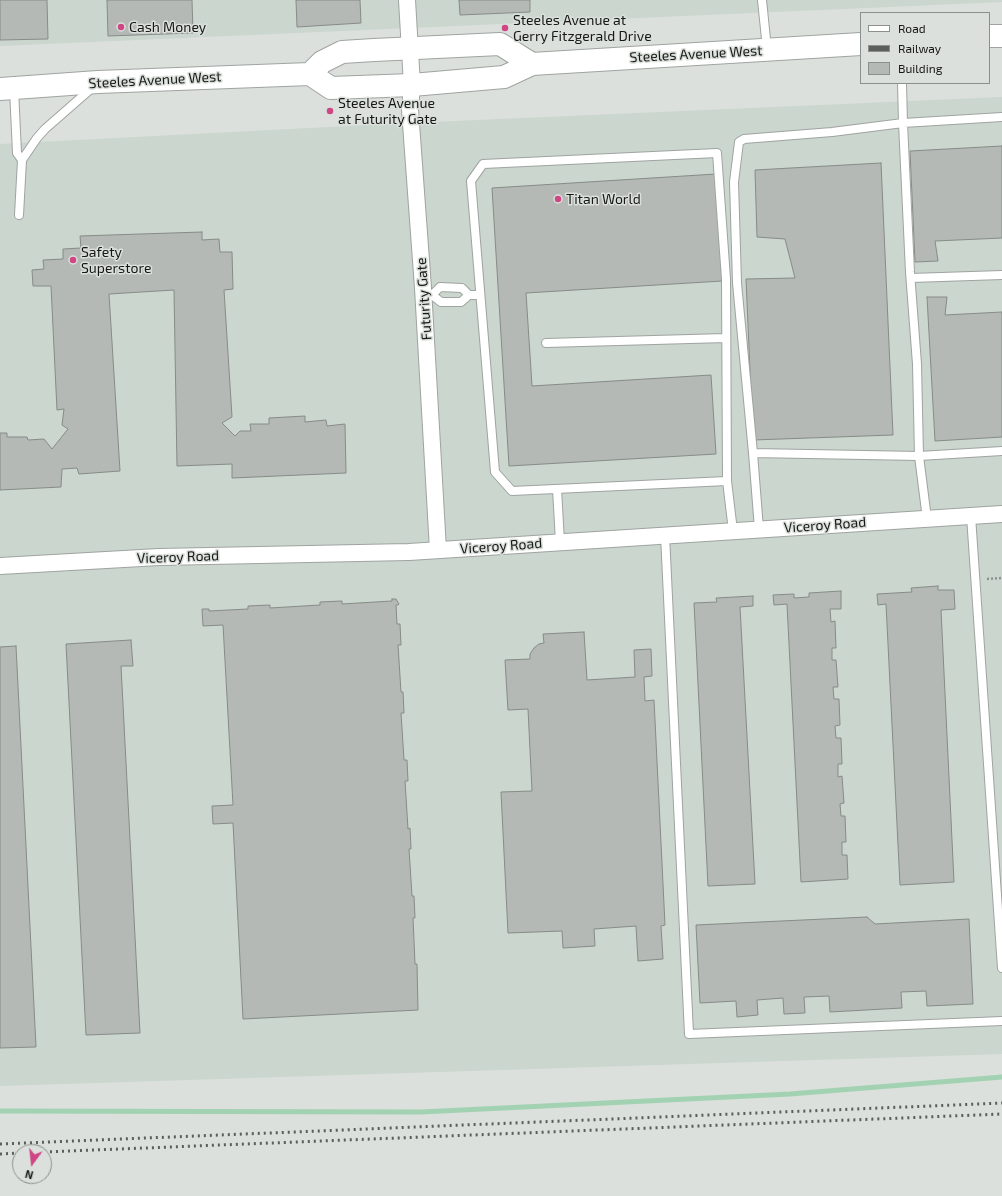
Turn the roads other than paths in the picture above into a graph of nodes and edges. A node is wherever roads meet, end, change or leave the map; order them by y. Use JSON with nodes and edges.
{"nodes":[{"id":1,"x":407,"y":0,"type":"edge"},
{"id":2,"x":762,"y":0,"type":"edge"},
{"id":3,"x":990,"y":36,"type":"edge"},
{"id":4,"x":1002,"y":36,"type":"edge"},
{"id":5,"x":860,"y":44,"type":"edge"},
{"id":6,"x":410,"y":49,"type":"junction"},
{"id":7,"x":767,"y":50,"type":"junction"},
{"id":8,"x":532,"y":64,"type":"junction"},
{"id":9,"x":310,"y":74,"type":"junction"},
{"id":10,"x":98,"y":82,"type":"junction"},
{"id":11,"x":902,"y":84,"type":"edge"},
{"id":12,"x":412,"y":85,"type":"junction"},
{"id":13,"x":7,"y":89,"type":"edge"},
{"id":14,"x":1002,"y":118,"type":"edge"},
{"id":15,"x":903,"y":123,"type":"junction"},
{"id":16,"x":22,"y":160,"type":"junction"},
{"id":17,"x":19,"y":215,"type":"dead end"},
{"id":18,"x":1002,"y":275,"type":"edge"},
{"id":19,"x":911,"y":278,"type":"junction"},
{"id":20,"x":428,"y":295,"type":"junction"},
{"id":21,"x":469,"y":295,"type":"junction"},
{"id":22,"x":480,"y":295,"type":"junction"},
{"id":23,"x":726,"y":338,"type":"junction"},
{"id":24,"x":546,"y":343,"type":"dead end"},
{"id":25,"x":1002,"y":451,"type":"edge"},
{"id":26,"x":753,"y":453,"type":"junction"},
{"id":27,"x":919,"y":456,"type":"junction"},
{"id":28,"x":727,"y":481,"type":"junction"},
{"id":29,"x":557,"y":489,"type":"junction"},
{"id":30,"x":1002,"y":514,"type":"edge"},
{"id":31,"x":971,"y":516,"type":"junction"},
{"id":32,"x":927,"y":518,"type":"junction"},
{"id":33,"x":759,"y":529,"type":"junction"},
{"id":34,"x":733,"y":531,"type":"junction"},
{"id":35,"x":664,"y":535,"type":"junction"},
{"id":36,"x":560,"y":542,"type":"junction"},
{"id":37,"x":438,"y":550,"type":"junction"},
{"id":38,"x":0,"y":566,"type":"edge"},
{"id":39,"x":1002,"y":968,"type":"edge"},
{"id":40,"x":1002,"y":1021,"type":"edge"}],
"edges":[{"from":1,"to":6,"type":"street","name":"Futurity Gate"},
{"from":2,"to":7,"type":"lane"},
{"from":3,"to":4,"type":"main road"},
{"from":5,"to":7,"type":"main road","name":"Steeles Avenue West"},
{"from":6,"to":8,"type":"main road"},
{"from":6,"to":9,"type":"main road"},
{"from":6,"to":12,"type":"street","name":"Futurity Gate"},
{"from":7,"to":8,"type":"main road","name":"Steeles Avenue West"},
{"from":8,"to":12,"type":"main road","name":"Steeles Avenue West"},
{"from":9,"to":10,"type":"main road","name":"Steeles Avenue West"},
{"from":9,"to":12,"type":"main road","name":"Steeles Avenue West"},
{"from":10,"to":13,"type":"main road","name":"Steeles Avenue West"},
{"from":10,"to":16,"type":"lane"},
{"from":11,"to":15,"type":"lane"},
{"from":12,"to":20,"type":"street","name":"Futurity Gate"},
{"from":13,"to":16,"type":"lane"},
{"from":14,"to":15,"type":"lane"},
{"from":15,"to":19,"type":"lane"},
{"from":15,"to":26,"type":"lane"},
{"from":16,"to":17,"type":"lane"},
{"from":18,"to":19,"type":"lane"},
{"from":19,"to":27,"type":"lane"},
{"from":20,"to":21,"type":"lane"},
{"from":20,"to":21,"type":"lane"},
{"from":20,"to":37,"type":"street","name":"Futurity Gate"},
{"from":21,"to":22,"type":"lane"},
{"from":22,"to":23,"type":"lane"},
{"from":22,"to":29,"type":"lane"},
{"from":23,"to":24,"type":"lane"},
{"from":23,"to":28,"type":"lane"},
{"from":25,"to":27,"type":"lane"},
{"from":26,"to":27,"type":"lane"},
{"from":26,"to":33,"type":"lane"},
{"from":27,"to":32,"type":"lane"},
{"from":28,"to":29,"type":"lane"},
{"from":28,"to":34,"type":"lane"},
{"from":29,"to":36,"type":"lane"},
{"from":30,"to":31,"type":"street","name":"Viceroy Road"},
{"from":31,"to":32,"type":"street","name":"Viceroy Road"},
{"from":31,"to":39,"type":"lane"},
{"from":32,"to":33,"type":"street","name":"Viceroy Road"},
{"from":33,"to":34,"type":"street","name":"Viceroy Road"},
{"from":34,"to":35,"type":"street","name":"Viceroy Road"},
{"from":35,"to":36,"type":"street","name":"Viceroy Road"},
{"from":35,"to":40,"type":"lane"},
{"from":36,"to":37,"type":"street","name":"Viceroy Road"},
{"from":37,"to":38,"type":"street","name":"Viceroy Road"}]}
